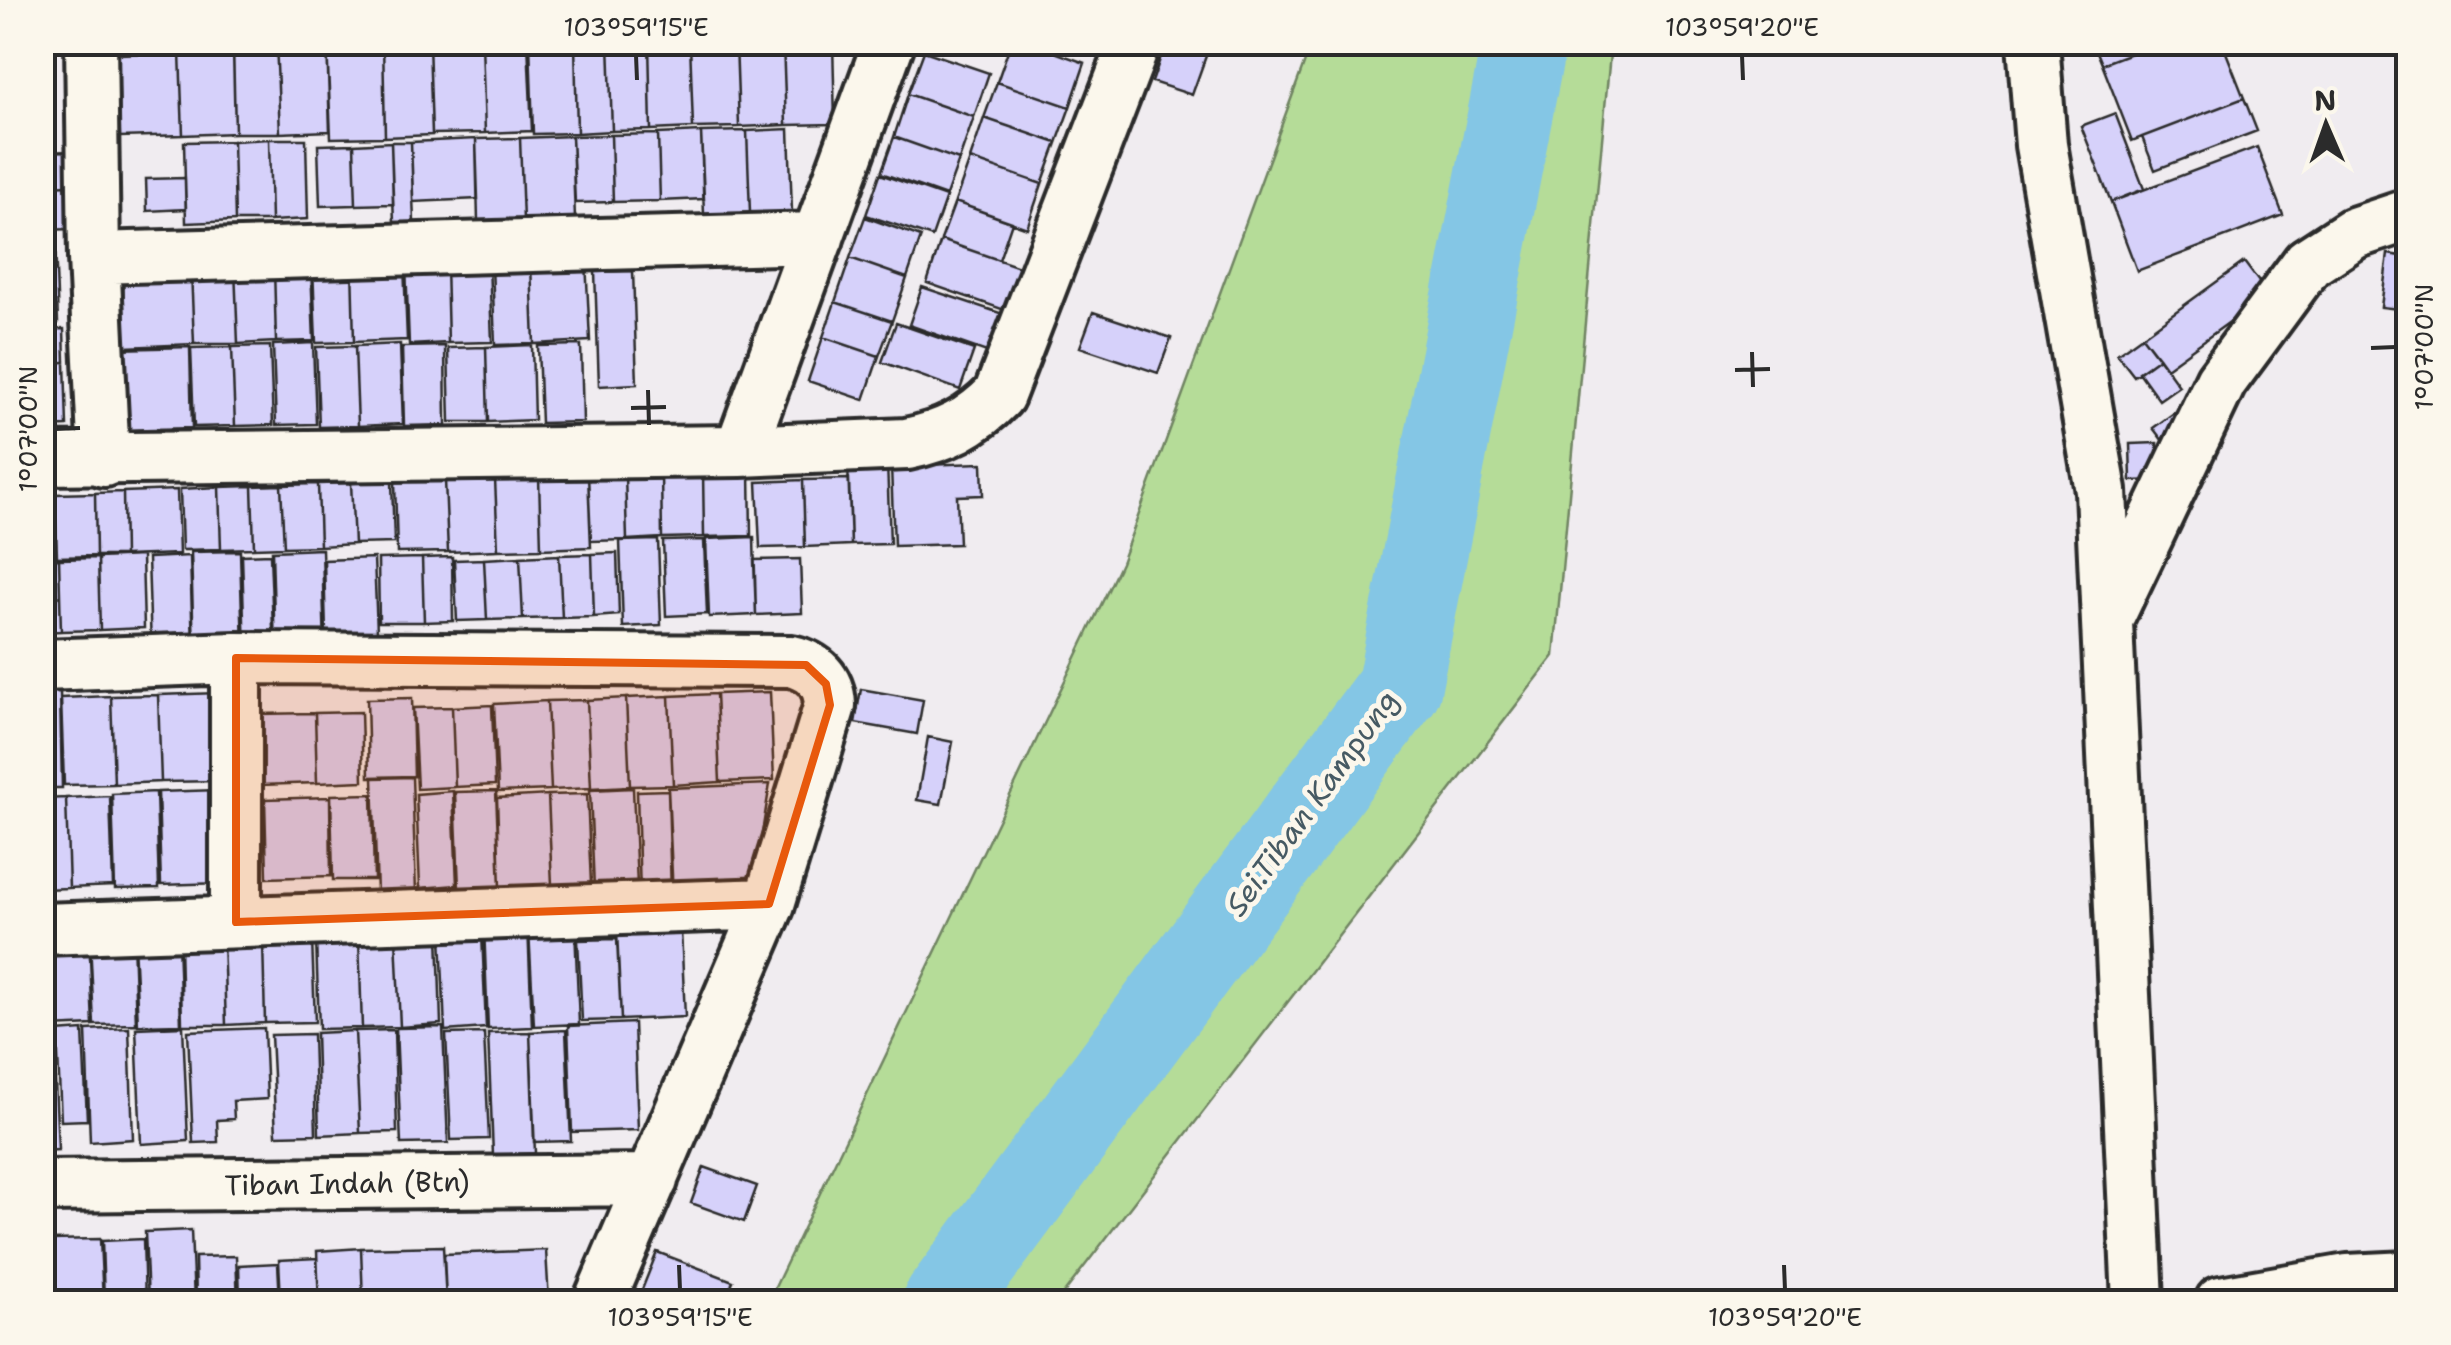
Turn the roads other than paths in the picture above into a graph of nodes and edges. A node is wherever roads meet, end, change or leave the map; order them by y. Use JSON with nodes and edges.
{"nodes":[{"id":1,"x":92,"y":42,"type":"edge"},
{"id":2,"x":888,"y":42,"type":"edge"},
{"id":3,"x":1135,"y":42,"type":"edge"},
{"id":4,"x":2033,"y":42,"type":"edge"},
{"id":5,"x":2408,"y":216,"type":"edge"},
{"id":6,"x":818,"y":238,"type":"junction"},
{"id":7,"x":94,"y":258,"type":"junction"},
{"id":8,"x":740,"y":451,"type":"junction"},
{"id":9,"x":42,"y":459,"type":"edge"},
{"id":10,"x":104,"y":461,"type":"junction"},
{"id":11,"x":2108,"y":617,"type":"junction"},
{"id":12,"x":236,"y":658,"type":"junction"},
{"id":13,"x":42,"y":665,"type":"edge"},
{"id":14,"x":769,"y":904,"type":"junction"},
{"id":15,"x":236,"y":922,"type":"junction"},
{"id":16,"x":42,"y":929,"type":"edge"},
{"id":17,"x":652,"y":1180,"type":"junction"},
{"id":18,"x":42,"y":1186,"type":"edge"},
{"id":19,"x":2408,"y":1277,"type":"edge"},
{"id":20,"x":2360,"y":1291,"type":"edge"},
{"id":21,"x":600,"y":1302,"type":"edge"},
{"id":22,"x":2138,"y":1302,"type":"edge"},
{"id":23,"x":2221,"y":1302,"type":"edge"}],
"edges":[{"from":1,"to":7,"type":"street"},
{"from":2,"to":6,"type":"street"},
{"from":3,"to":8,"type":"street"},
{"from":4,"to":11,"type":"street"},
{"from":5,"to":11,"type":"street"},
{"from":6,"to":7,"type":"street"},
{"from":6,"to":8,"type":"street"},
{"from":7,"to":10,"type":"street"},
{"from":8,"to":10,"type":"street"},
{"from":9,"to":10,"type":"street"},
{"from":11,"to":22,"type":"street"},
{"from":12,"to":13,"type":"street"},
{"from":12,"to":14,"type":"street"},
{"from":12,"to":15,"type":"street"},
{"from":14,"to":15,"type":"street"},
{"from":14,"to":17,"type":"street"},
{"from":15,"to":16,"type":"street"},
{"from":17,"to":18,"type":"street","name":"Tiban Indah (Btn)"},
{"from":17,"to":21,"type":"street"},
{"from":19,"to":20,"type":"street"},
{"from":20,"to":23,"type":"street"}]}
